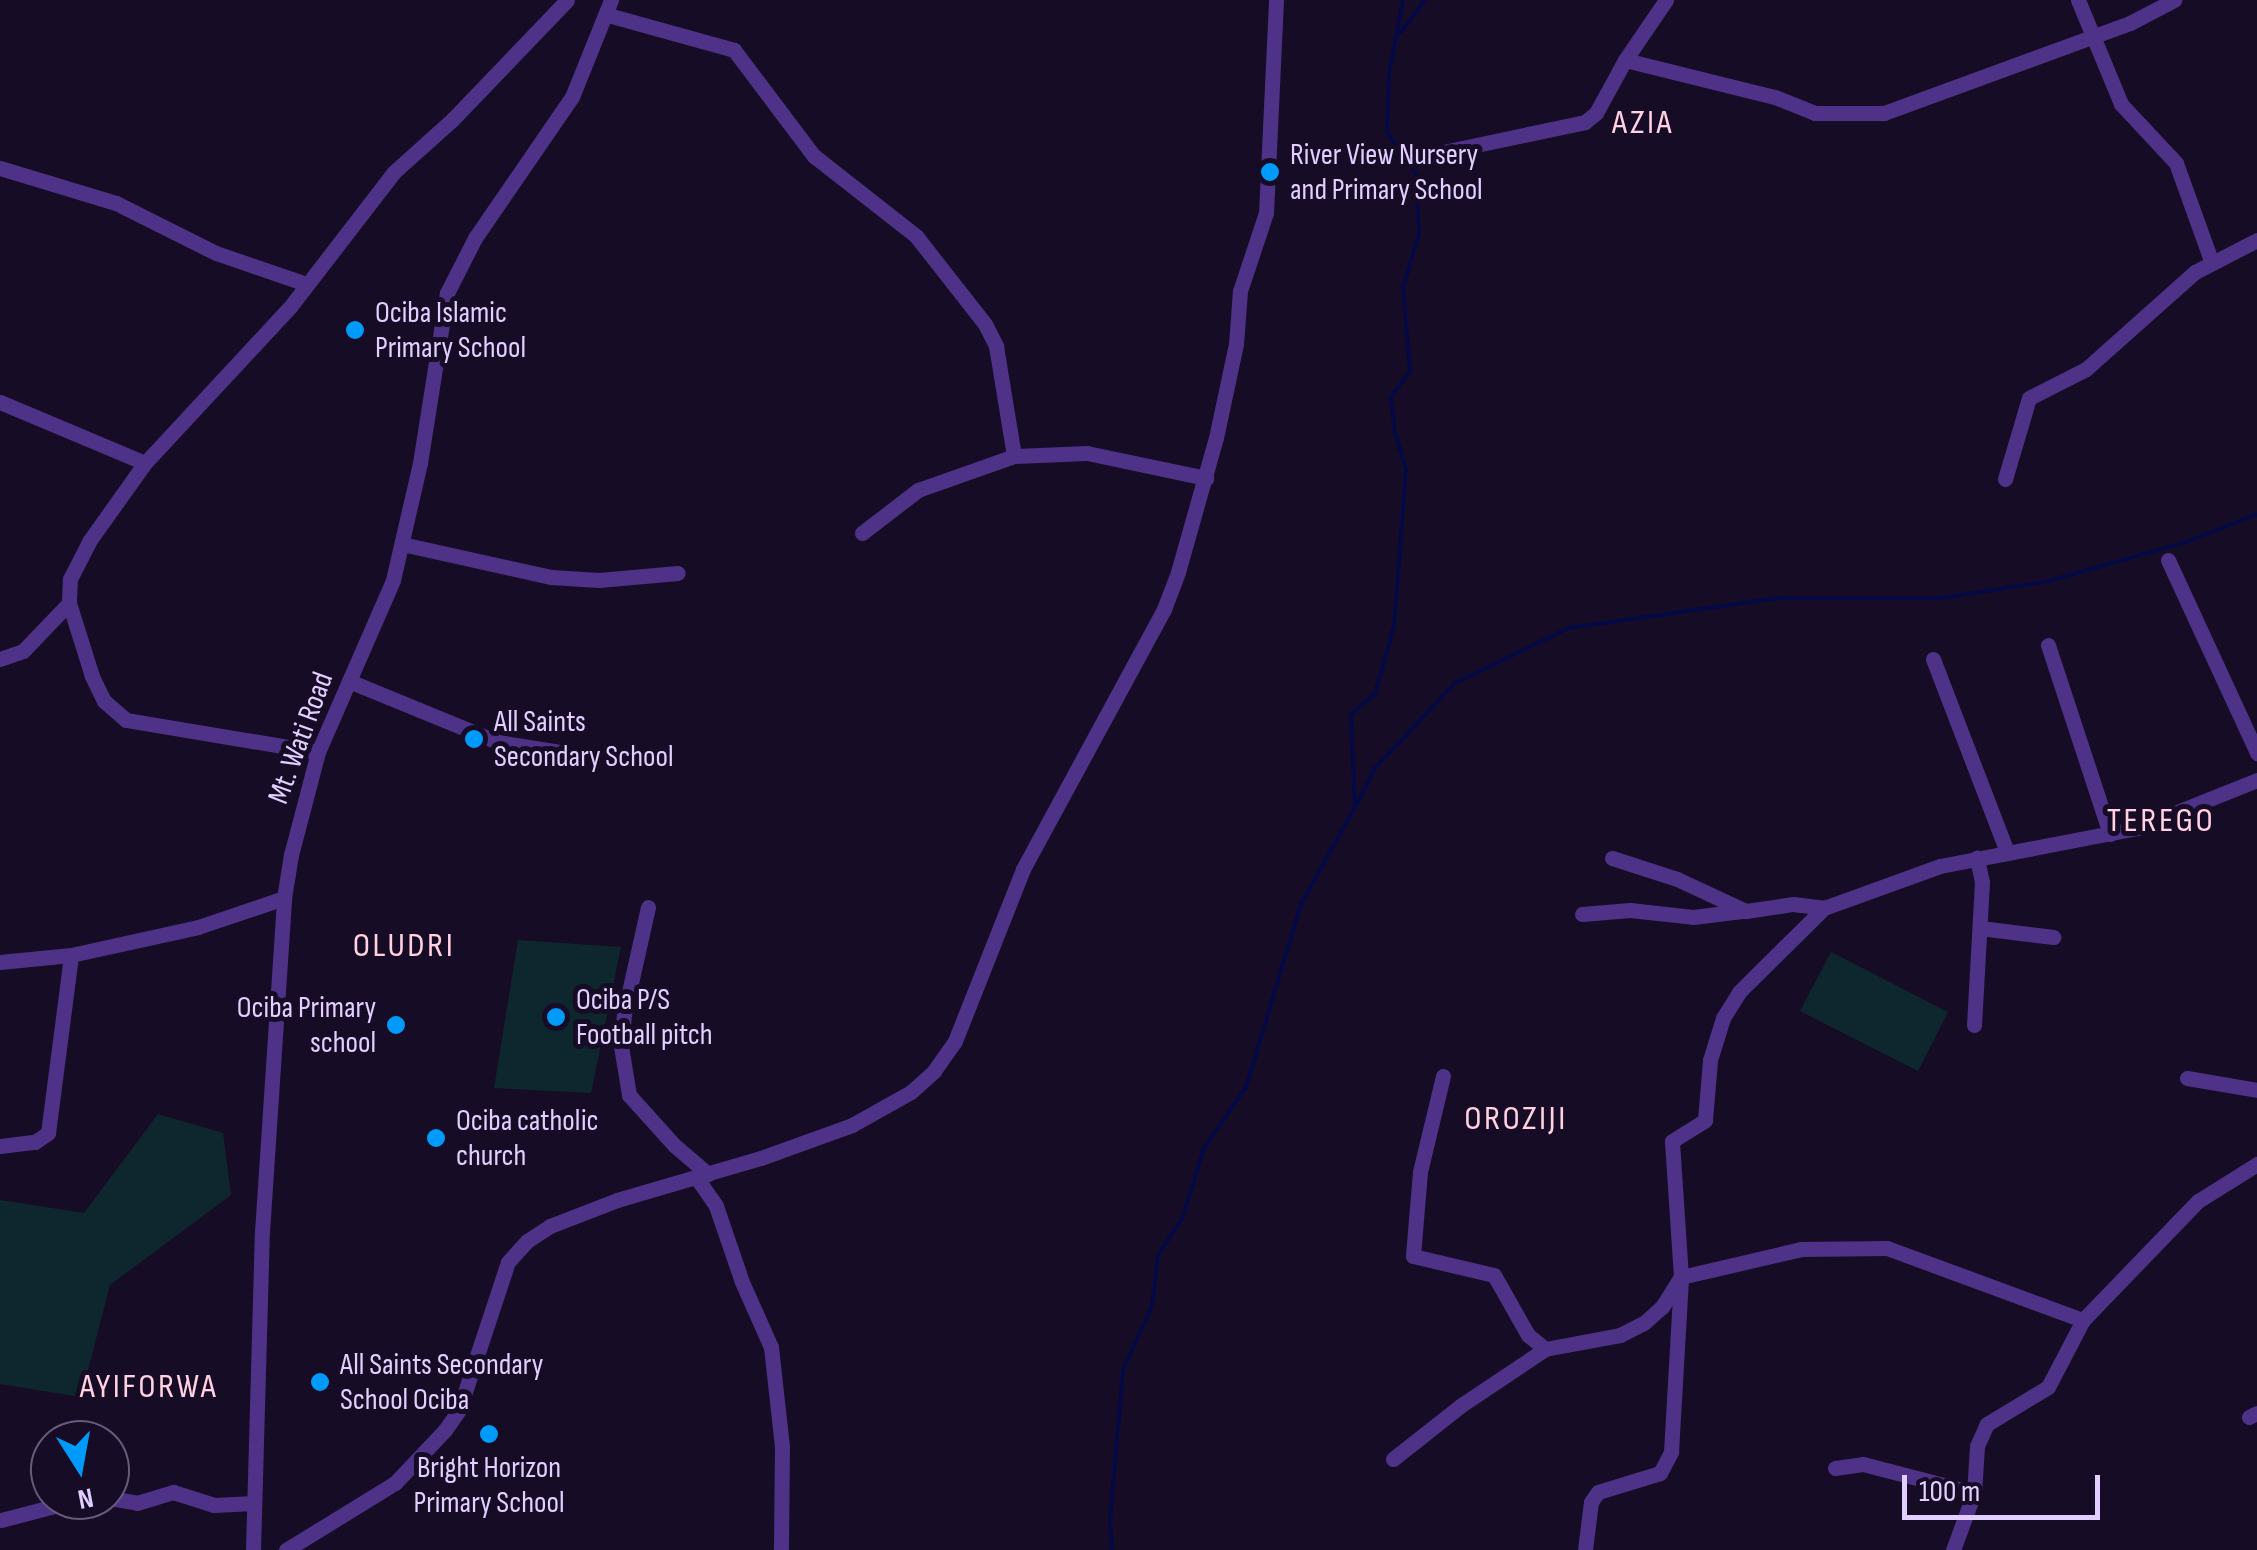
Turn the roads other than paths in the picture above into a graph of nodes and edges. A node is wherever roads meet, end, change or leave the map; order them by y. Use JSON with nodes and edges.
{"nodes":[{"id":1,"x":568,"y":0,"type":"edge"},
{"id":2,"x":1276,"y":0,"type":"edge"},
{"id":3,"x":1666,"y":0,"type":"edge"},
{"id":4,"x":2078,"y":0,"type":"edge"},
{"id":5,"x":2174,"y":0,"type":"edge"},
{"id":6,"x":609,"y":8,"type":"edge"},
{"id":7,"x":2095,"y":36,"type":"junction"},
{"id":8,"x":1625,"y":60,"type":"junction"},
{"id":9,"x":1443,"y":152,"type":"dead end"},
{"id":10,"x":0,"y":168,"type":"edge"},
{"id":11,"x":2257,"y":240,"type":"edge"},
{"id":12,"x":2212,"y":262,"type":"junction"},
{"id":13,"x":306,"y":284,"type":"junction"},
{"id":14,"x":0,"y":402,"type":"edge"},
{"id":15,"x":1014,"y":456,"type":"junction"},
{"id":16,"x":145,"y":464,"type":"junction"},
{"id":17,"x":1206,"y":478,"type":"junction"},
{"id":18,"x":2005,"y":479,"type":"dead end"},
{"id":19,"x":862,"y":533,"type":"dead end"},
{"id":20,"x":402,"y":544,"type":"junction"},
{"id":21,"x":2168,"y":560,"type":"dead end"},
{"id":22,"x":678,"y":573,"type":"dead end"},
{"id":23,"x":69,"y":602,"type":"junction"},
{"id":24,"x":2048,"y":646,"type":"dead end"},
{"id":25,"x":0,"y":659,"type":"edge"},
{"id":26,"x":1933,"y":659,"type":"dead end"},
{"id":27,"x":349,"y":681,"type":"junction"},
{"id":28,"x":318,"y":752,"type":"junction"},
{"id":29,"x":574,"y":754,"type":"dead end"},
{"id":30,"x":2257,"y":754,"type":"edge"},
{"id":31,"x":2257,"y":780,"type":"edge"},
{"id":32,"x":2110,"y":834,"type":"junction"},
{"id":33,"x":2007,"y":852,"type":"junction"},
{"id":34,"x":1612,"y":858,"type":"dead end"},
{"id":35,"x":1977,"y":858,"type":"junction"},
{"id":36,"x":284,"y":898,"type":"junction"},
{"id":37,"x":648,"y":908,"type":"dead end"},
{"id":38,"x":1824,"y":908,"type":"junction"},
{"id":39,"x":1746,"y":911,"type":"junction"},
{"id":40,"x":1582,"y":914,"type":"dead end"},
{"id":41,"x":1980,"y":928,"type":"junction"},
{"id":42,"x":2053,"y":937,"type":"dead end"},
{"id":43,"x":70,"y":955,"type":"junction"},
{"id":44,"x":0,"y":962,"type":"edge"},
{"id":45,"x":1974,"y":1025,"type":"dead end"},
{"id":46,"x":1443,"y":1076,"type":"dead end"},
{"id":47,"x":2187,"y":1078,"type":"dead end"},
{"id":48,"x":2257,"y":1090,"type":"edge"},
{"id":49,"x":0,"y":1146,"type":"edge"},
{"id":50,"x":2257,"y":1164,"type":"edge"},
{"id":51,"x":702,"y":1175,"type":"junction"},
{"id":52,"x":1681,"y":1278,"type":"junction"},
{"id":53,"x":2084,"y":1320,"type":"junction"},
{"id":54,"x":1545,"y":1350,"type":"junction"},
{"id":55,"x":1393,"y":1459,"type":"dead end"},
{"id":56,"x":1835,"y":1468,"type":"dead end"},
{"id":57,"x":1974,"y":1494,"type":"junction"},
{"id":58,"x":130,"y":1502,"type":"edge"},
{"id":59,"x":254,"y":1503,"type":"junction"},
{"id":60,"x":30,"y":1512,"type":"edge"},
{"id":61,"x":1,"y":1520,"type":"edge"},
{"id":62,"x":253,"y":1550,"type":"edge"},
{"id":63,"x":286,"y":1550,"type":"edge"},
{"id":64,"x":781,"y":1550,"type":"edge"},
{"id":65,"x":1585,"y":1550,"type":"edge"},
{"id":66,"x":1954,"y":1550,"type":"edge"}],
"edges":[{"from":1,"to":13,"type":"street"},
{"from":2,"to":17,"type":"street"},
{"from":3,"to":8,"type":"street"},
{"from":4,"to":7,"type":"street"},
{"from":5,"to":7,"type":"street"},
{"from":6,"to":15,"type":"street"},
{"from":6,"to":20,"type":"street","name":"Mt. Wati Road"},
{"from":7,"to":8,"type":"street"},
{"from":7,"to":12,"type":"street"},
{"from":8,"to":9,"type":"street"},
{"from":10,"to":13,"type":"street"},
{"from":11,"to":12,"type":"street"},
{"from":12,"to":18,"type":"street"},
{"from":13,"to":16,"type":"street"},
{"from":14,"to":16,"type":"street"},
{"from":15,"to":17,"type":"street"},
{"from":15,"to":19,"type":"street"},
{"from":16,"to":23,"type":"street"},
{"from":17,"to":51,"type":"street"},
{"from":20,"to":22,"type":"street"},
{"from":20,"to":27,"type":"street","name":"Mt. Wati Road"},
{"from":21,"to":30,"type":"street"},
{"from":23,"to":25,"type":"street"},
{"from":23,"to":28,"type":"street"},
{"from":24,"to":32,"type":"street"},
{"from":26,"to":33,"type":"street"},
{"from":27,"to":28,"type":"street","name":"Mt. Wati Road"},
{"from":27,"to":29,"type":"street"},
{"from":28,"to":36,"type":"street","name":"Mt. Wati Road"},
{"from":31,"to":32,"type":"street"},
{"from":32,"to":33,"type":"street"},
{"from":33,"to":35,"type":"street"},
{"from":34,"to":39,"type":"street"},
{"from":35,"to":38,"type":"street"},
{"from":35,"to":41,"type":"street"},
{"from":36,"to":43,"type":"street"},
{"from":36,"to":59,"type":"street","name":"Mt. Wati Road"},
{"from":37,"to":51,"type":"street"},
{"from":38,"to":39,"type":"street"},
{"from":38,"to":52,"type":"street"},
{"from":39,"to":40,"type":"street"},
{"from":41,"to":42,"type":"street"},
{"from":41,"to":45,"type":"street"},
{"from":43,"to":44,"type":"street"},
{"from":43,"to":49,"type":"street"},
{"from":46,"to":54,"type":"street"},
{"from":47,"to":48,"type":"street"},
{"from":50,"to":53,"type":"street"},
{"from":51,"to":63,"type":"street"},
{"from":51,"to":64,"type":"street"},
{"from":52,"to":53,"type":"street"},
{"from":52,"to":54,"type":"street"},
{"from":52,"to":65,"type":"street"},
{"from":53,"to":57,"type":"street"},
{"from":54,"to":55,"type":"street"},
{"from":56,"to":57,"type":"street"},
{"from":57,"to":66,"type":"street"},
{"from":58,"to":59,"type":"street"},
{"from":59,"to":62,"type":"street","name":"Mt. Wati Road"},
{"from":60,"to":61,"type":"street"}]}
